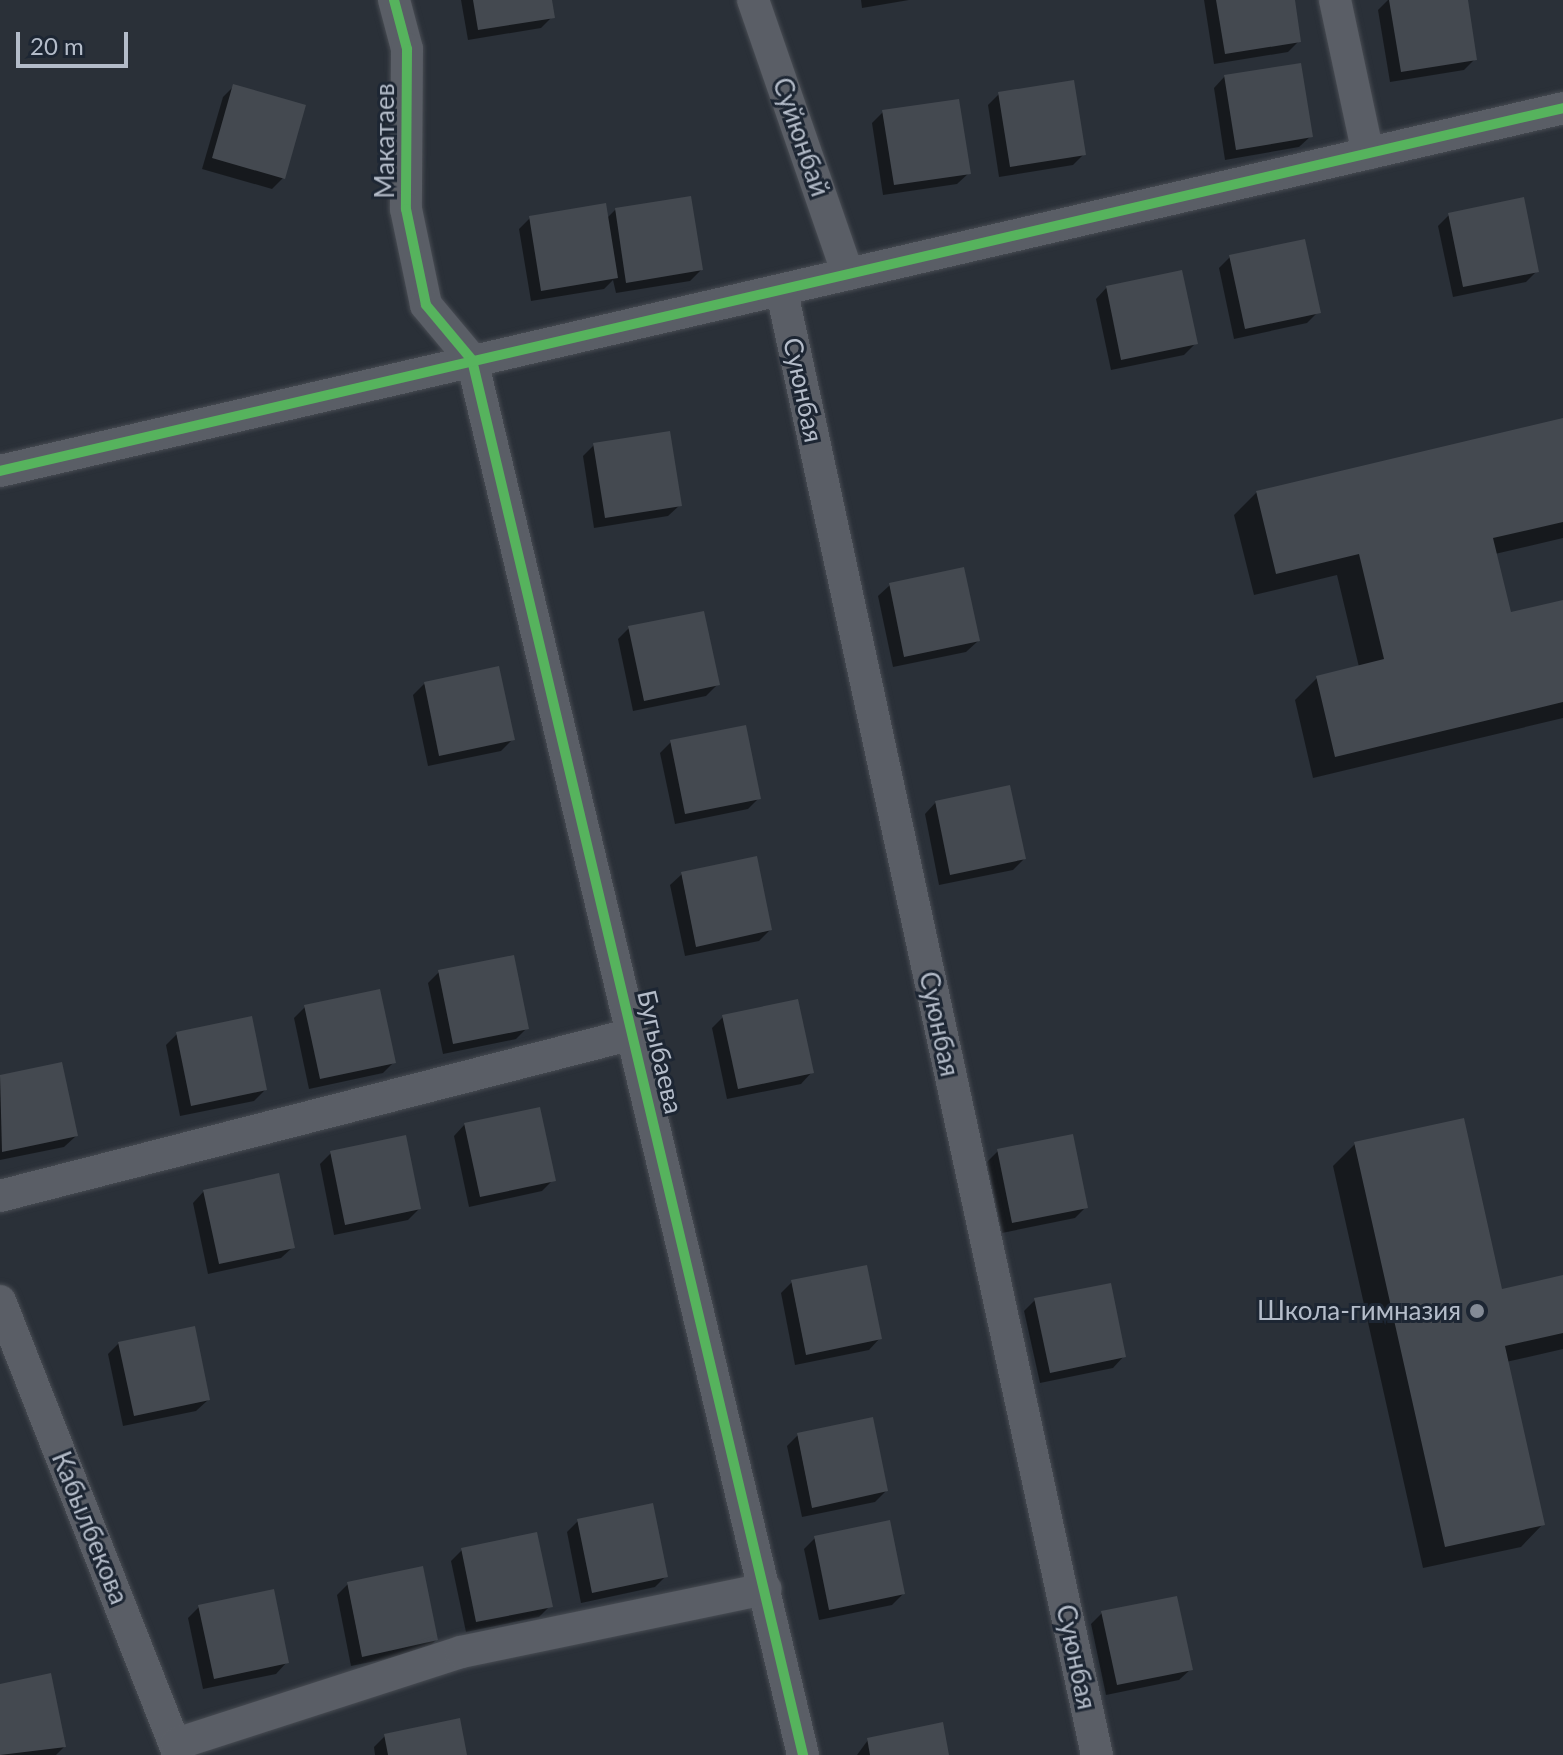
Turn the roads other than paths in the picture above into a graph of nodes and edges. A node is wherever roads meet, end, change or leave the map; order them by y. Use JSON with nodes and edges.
{"nodes":[{"id":1,"x":394,"y":0,"type":"edge"},
{"id":2,"x":753,"y":0,"type":"edge"},
{"id":3,"x":1335,"y":0,"type":"edge"},
{"id":4,"x":1563,"y":108,"type":"edge"},
{"id":5,"x":1368,"y":154,"type":"junction"},
{"id":6,"x":848,"y":274,"type":"junction"},
{"id":7,"x":782,"y":292,"type":"junction"},
{"id":8,"x":472,"y":360,"type":"junction"},
{"id":9,"x":0,"y":471,"type":"edge"},
{"id":10,"x":633,"y":1034,"type":"junction"},
{"id":11,"x":0,"y":1196,"type":"edge"},
{"id":12,"x":0,"y":1301,"type":"edge"},
{"id":13,"x":766,"y":1589,"type":"junction"},
{"id":14,"x":177,"y":1750,"type":"edge"},
{"id":15,"x":803,"y":1755,"type":"edge"},
{"id":16,"x":1097,"y":1755,"type":"edge"}],
"edges":[{"from":1,"to":8,"type":"street","name":"Макатаев"},
{"from":2,"to":6,"type":"street","name":"Суйюнбай"},
{"from":3,"to":5,"type":"street"},
{"from":4,"to":5,"type":"street"},
{"from":5,"to":6,"type":"street"},
{"from":6,"to":7,"type":"street"},
{"from":7,"to":8,"type":"street"},
{"from":7,"to":16,"type":"street","name":"Суюнбая"},
{"from":8,"to":9,"type":"street"},
{"from":8,"to":10,"type":"street","name":"Бугыбаева"},
{"from":10,"to":11,"type":"street"},
{"from":10,"to":13,"type":"street","name":"Бугыбаева"},
{"from":12,"to":14,"type":"street","name":"Кабылбекова"},
{"from":13,"to":14,"type":"street"},
{"from":13,"to":15,"type":"street","name":"Бугыбаева"}]}
